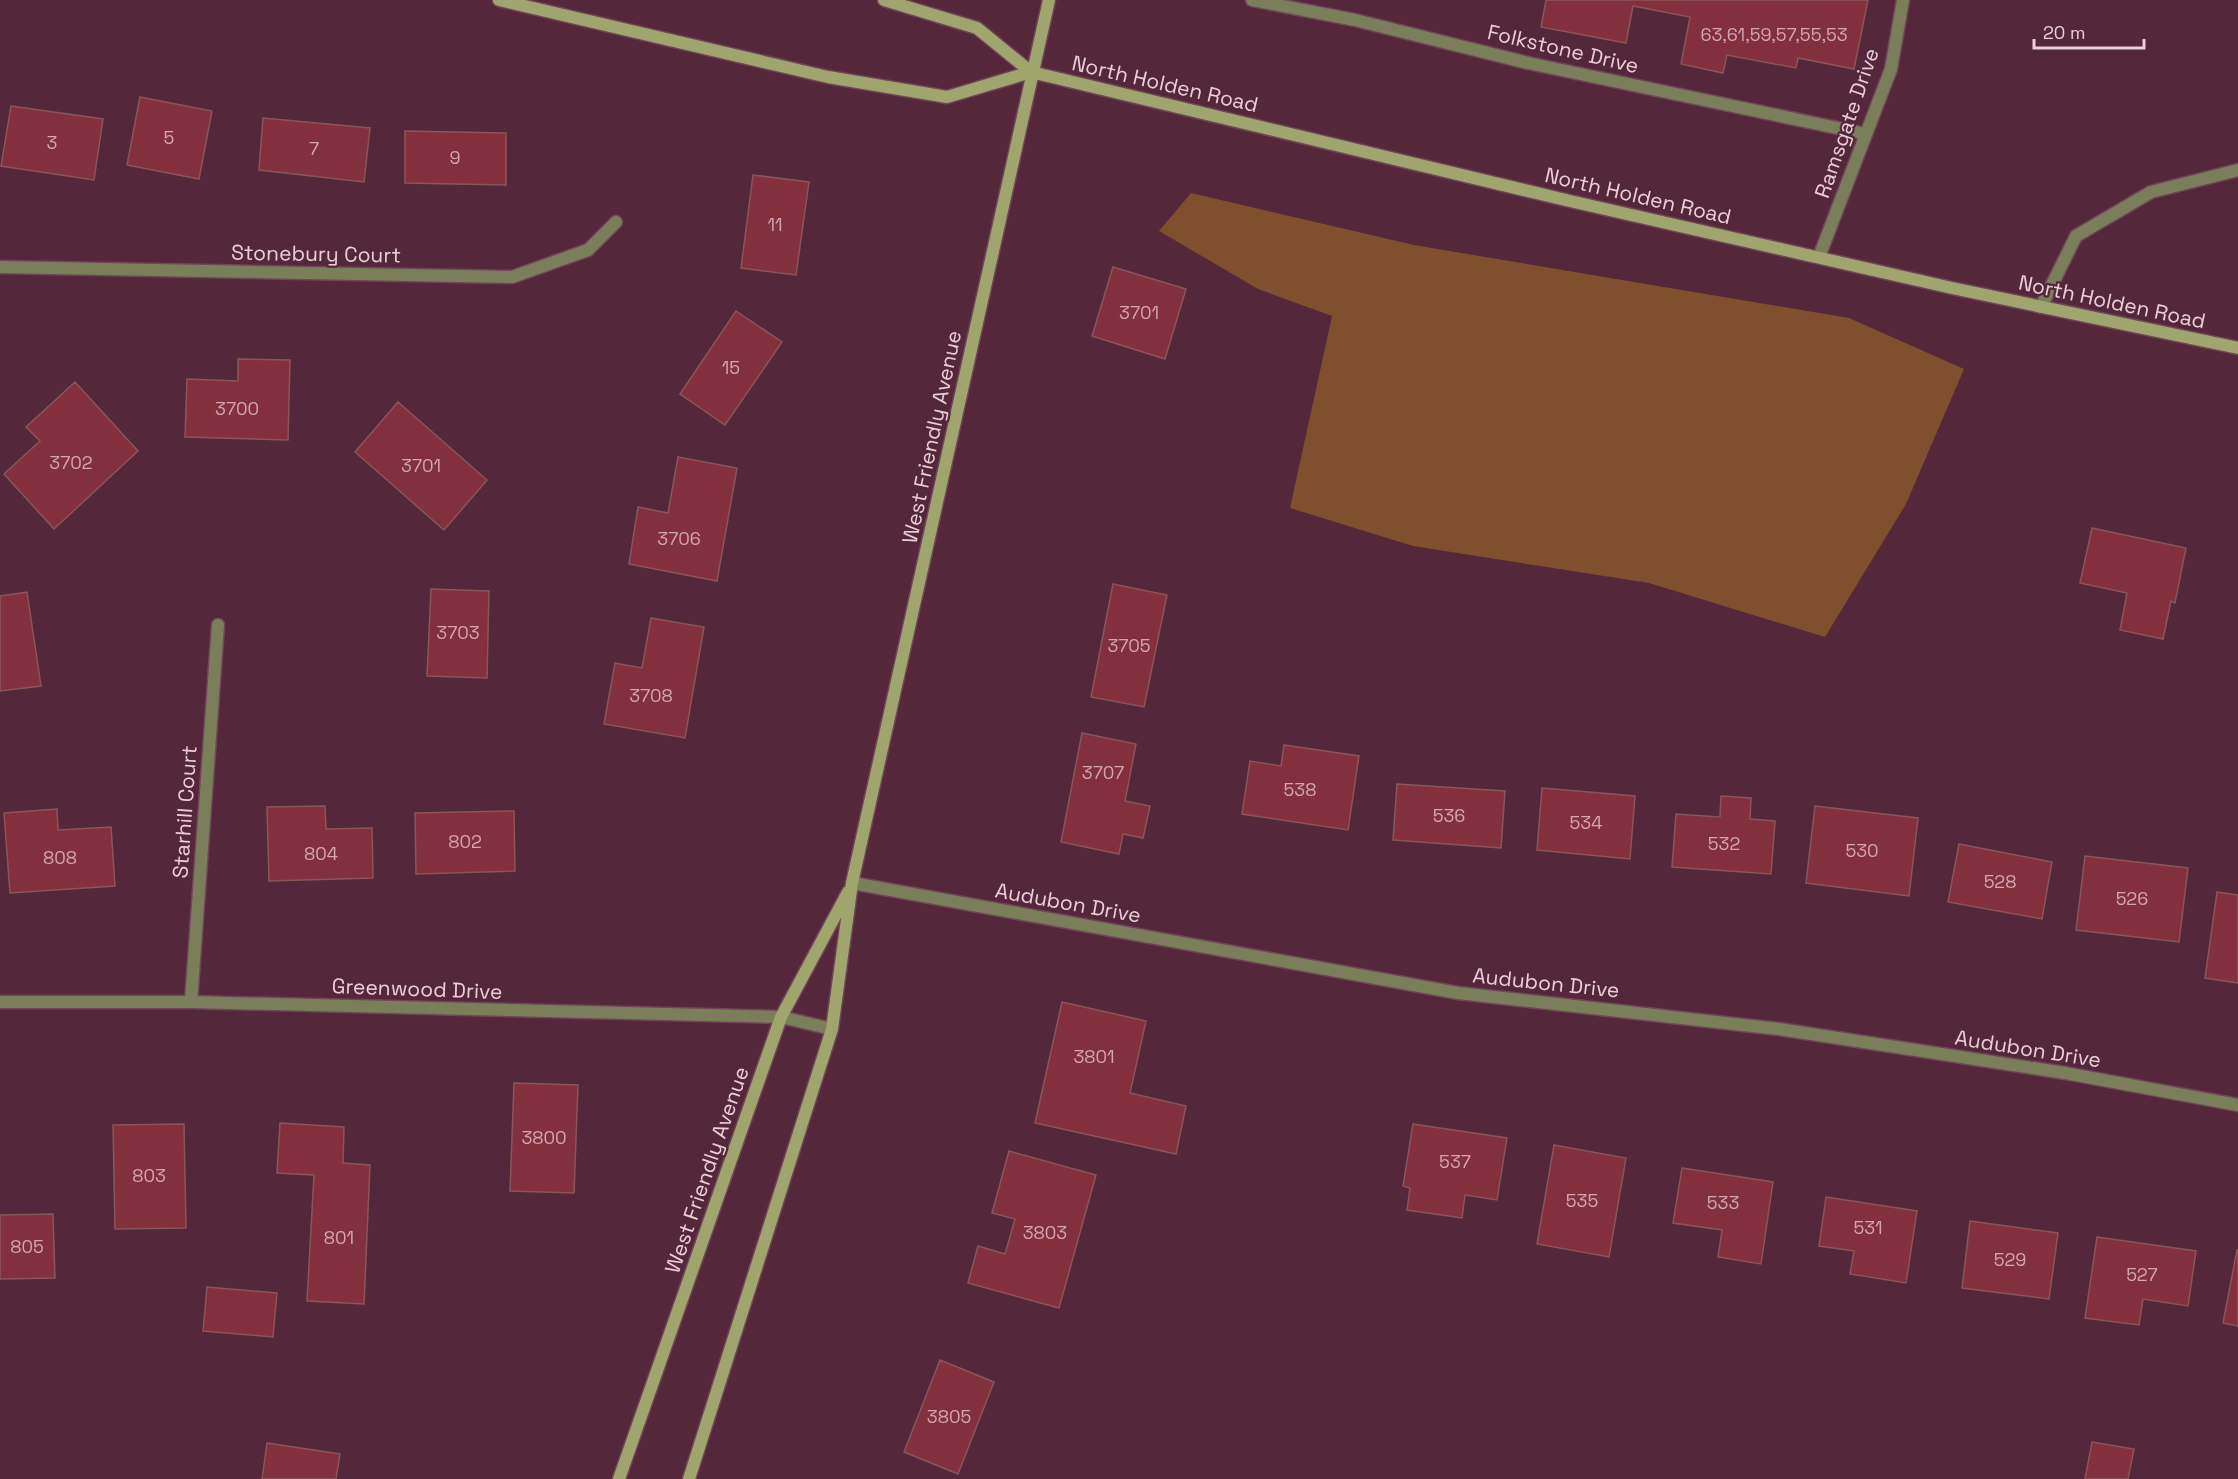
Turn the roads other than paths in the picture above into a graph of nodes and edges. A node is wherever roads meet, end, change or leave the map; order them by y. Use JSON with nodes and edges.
{"nodes":[{"id":1,"x":499,"y":0,"type":"edge"},
{"id":2,"x":884,"y":0,"type":"edge"},
{"id":3,"x":1049,"y":0,"type":"edge"},
{"id":4,"x":1252,"y":0,"type":"edge"},
{"id":5,"x":1903,"y":0,"type":"edge"},
{"id":6,"x":1031,"y":72,"type":"junction"},
{"id":7,"x":1866,"y":134,"type":"junction"},
{"id":8,"x":2238,"y":170,"type":"edge"},
{"id":9,"x":616,"y":222,"type":"dead end"},
{"id":10,"x":1820,"y":257,"type":"junction"},
{"id":11,"x":0,"y":267,"type":"edge"},
{"id":12,"x":2041,"y":307,"type":"junction"},
{"id":13,"x":2238,"y":348,"type":"edge"},
{"id":14,"x":218,"y":625,"type":"dead end"},
{"id":15,"x":852,"y":883,"type":"junction"},
{"id":16,"x":0,"y":1002,"type":"edge"},
{"id":17,"x":191,"y":1002,"type":"junction"},
{"id":18,"x":781,"y":1017,"type":"junction"},
{"id":19,"x":832,"y":1029,"type":"junction"},
{"id":20,"x":2238,"y":1105,"type":"edge"},
{"id":21,"x":619,"y":1479,"type":"edge"},
{"id":22,"x":689,"y":1479,"type":"edge"}],
"edges":[{"from":1,"to":6,"type":"main road"},
{"from":2,"to":6,"type":"main road","name":"North Holden Road"},
{"from":3,"to":6,"type":"main road","name":"West Friendly Avenue"},
{"from":4,"to":7,"type":"street","name":"Folkstone Drive"},
{"from":5,"to":7,"type":"street","name":"Ramsgate Drive"},
{"from":6,"to":10,"type":"main road","name":"North Holden Road"},
{"from":6,"to":15,"type":"main road","name":"West Friendly Avenue"},
{"from":7,"to":10,"type":"street","name":"Ramsgate Drive"},
{"from":8,"to":12,"type":"street"},
{"from":9,"to":11,"type":"street","name":"Stonebury Court"},
{"from":10,"to":12,"type":"main road","name":"North Holden Road"},
{"from":12,"to":13,"type":"main road","name":"North Holden Road"},
{"from":14,"to":17,"type":"street","name":"Starhill Court"},
{"from":15,"to":18,"type":"main road","name":"West Friendly Avenue"},
{"from":15,"to":19,"type":"main road","name":"West Friendly Avenue"},
{"from":15,"to":20,"type":"street","name":"Audubon Drive"},
{"from":16,"to":17,"type":"street","name":"Greenwood Drive"},
{"from":17,"to":18,"type":"street","name":"Greenwood Drive"},
{"from":18,"to":19,"type":"street","name":"Greenwood Drive"},
{"from":18,"to":21,"type":"main road","name":"West Friendly Avenue"},
{"from":19,"to":22,"type":"main road","name":"West Friendly Avenue"}]}
